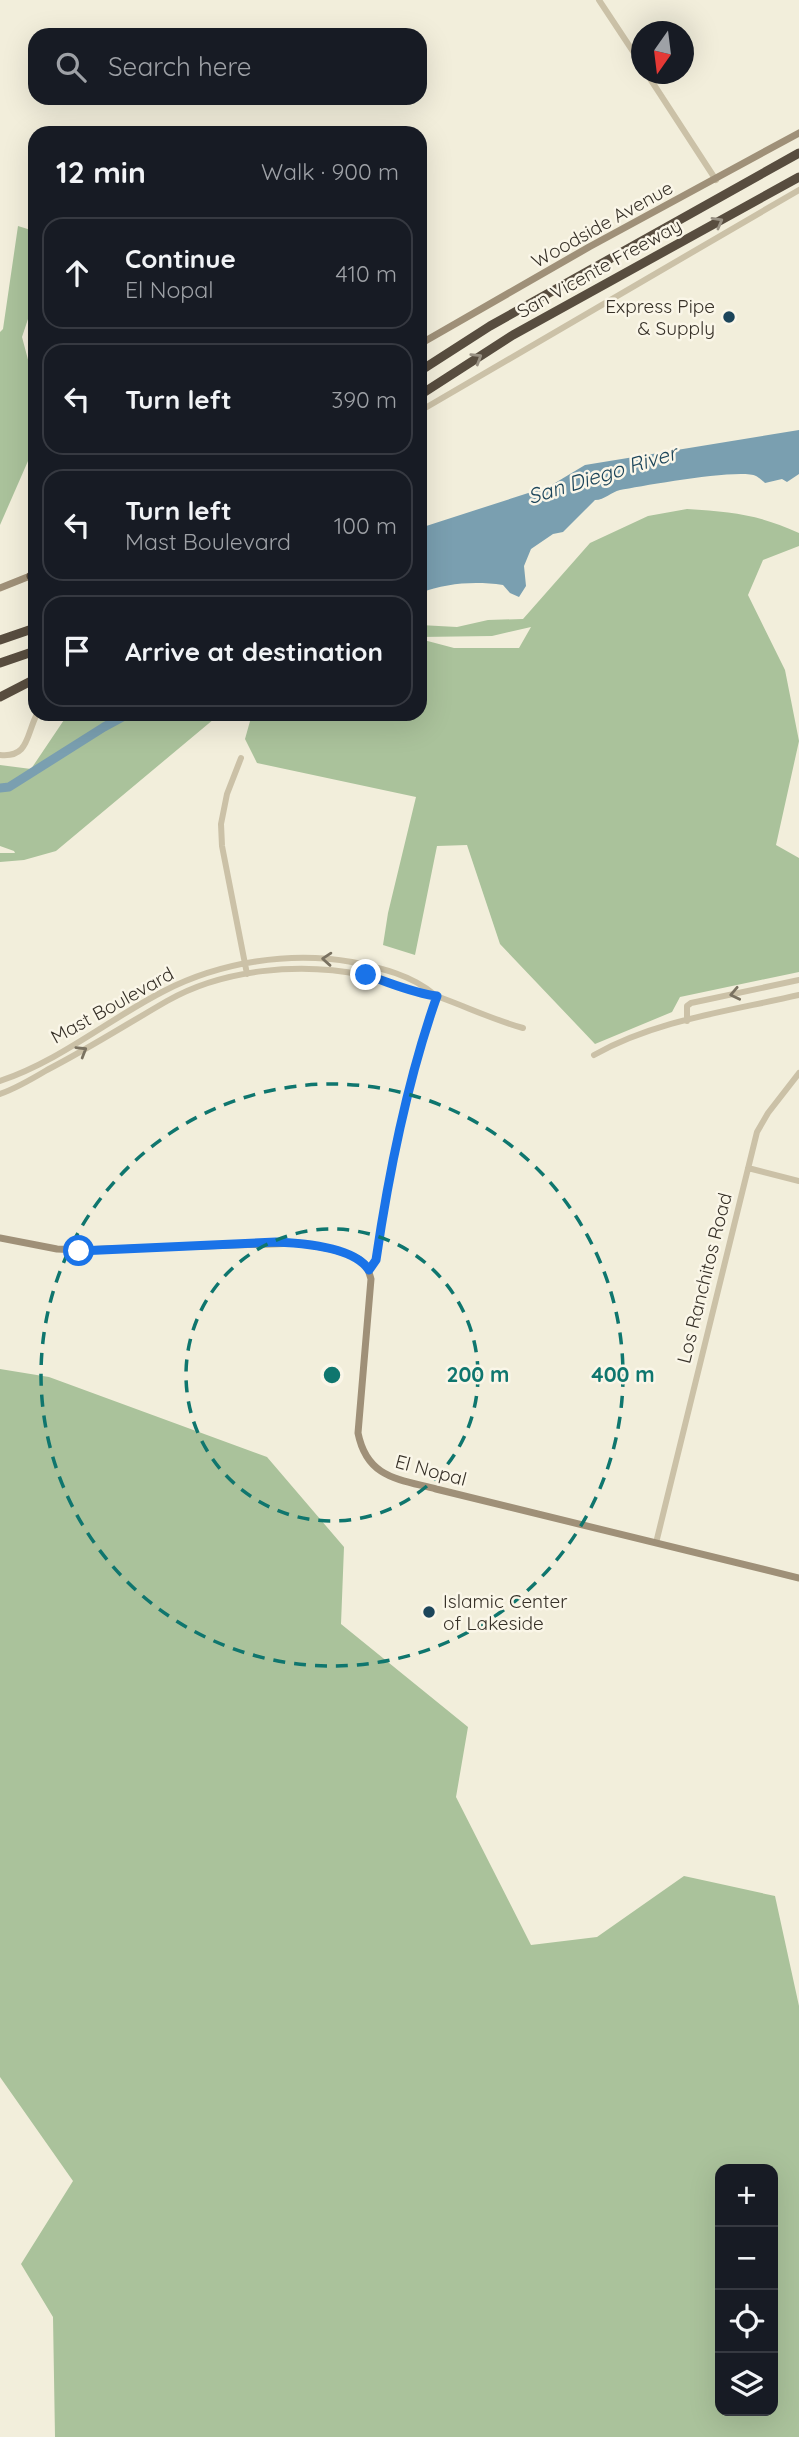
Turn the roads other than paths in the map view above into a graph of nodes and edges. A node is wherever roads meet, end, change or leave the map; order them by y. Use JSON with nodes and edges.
{"nodes":[{"id":1,"x":599,"y":0,"type":"edge"},
{"id":2,"x":631,"y":48,"type":"edge"},
{"id":3,"x":654,"y":84,"type":"edge"},
{"id":4,"x":799,"y":133,"type":"edge"},
{"id":5,"x":799,"y":153,"type":"edge"},
{"id":6,"x":799,"y":177,"type":"edge"},
{"id":7,"x":716,"y":180,"type":"junction"},
{"id":8,"x":799,"y":190,"type":"edge"},
{"id":9,"x":427,"y":340,"type":"edge"},
{"id":10,"x":427,"y":366,"type":"edge"},
{"id":11,"x":427,"y":390,"type":"edge"},
{"id":12,"x":427,"y":407,"type":"edge"},
{"id":13,"x":28,"y":578,"type":"edge"},
{"id":14,"x":0,"y":588,"type":"edge"},
{"id":15,"x":28,"y":630,"type":"edge"},
{"id":16,"x":0,"y":640,"type":"edge"},
{"id":17,"x":28,"y":653,"type":"edge"},
{"id":18,"x":0,"y":662,"type":"edge"},
{"id":19,"x":28,"y":683,"type":"edge"},
{"id":20,"x":0,"y":697,"type":"edge"},
{"id":21,"x":34,"y":721,"type":"edge"},
{"id":22,"x":0,"y":755,"type":"edge"},
{"id":23,"x":241,"y":758,"type":"dead end"},
{"id":24,"x":245,"y":964,"type":"junction"},
{"id":25,"x":247,"y":974,"type":"junction"},
{"id":26,"x":799,"y":981,"type":"edge"},
{"id":27,"x":799,"y":995,"type":"edge"},
{"id":28,"x":437,"y":996,"type":"junction"},
{"id":29,"x":687,"y":1021,"type":"junction"},
{"id":30,"x":523,"y":1028,"type":"dead end"},
{"id":31,"x":594,"y":1055,"type":"dead end"},
{"id":32,"x":51,"y":1057,"type":"junction"},
{"id":33,"x":56,"y":1066,"type":"junction"},
{"id":34,"x":799,"y":1073,"type":"edge"},
{"id":35,"x":0,"y":1080,"type":"edge"},
{"id":36,"x":0,"y":1094,"type":"edge"},
{"id":37,"x":748,"y":1168,"type":"junction"},
{"id":38,"x":799,"y":1181,"type":"edge"},
{"id":39,"x":0,"y":1238,"type":"edge"},
{"id":40,"x":369,"y":1270,"type":"junction"},
{"id":41,"x":656,"y":1543,"type":"junction"},
{"id":42,"x":799,"y":1578,"type":"edge"}],
"edges":[{"from":1,"to":2,"type":"street"},
{"from":3,"to":7,"type":"street"},
{"from":4,"to":7,"type":"main road","name":"Woodside Avenue"},
{"from":5,"to":10,"type":"highway","name":"San Vicente Freeway"},
{"from":11,"to":6,"type":"highway","name":"San Vicente Freeway","one_way":true},
{"from":7,"to":9,"type":"main road","name":"Woodside Avenue"},
{"from":8,"to":12,"type":"street"},
{"from":13,"to":14,"type":"main road"},
{"from":15,"to":16,"type":"highway"},
{"from":17,"to":18,"type":"highway"},
{"from":19,"to":20,"type":"highway"},
{"from":21,"to":22,"type":"street"},
{"from":23,"to":24,"type":"street"},
{"from":24,"to":25,"type":"street"},
{"from":28,"to":24,"type":"street","name":"Mast Boulevard","one_way":true},
{"from":24,"to":32,"type":"street","name":"Mast Boulevard"},
{"from":25,"to":28,"type":"street","name":"Mast Boulevard"},
{"from":33,"to":25,"type":"street","name":"Mast Boulevard","one_way":true},
{"from":26,"to":29,"type":"street","one_way":true},
{"from":27,"to":29,"type":"street"},
{"from":28,"to":30,"type":"street"},
{"from":28,"to":40,"type":"street"},
{"from":29,"to":31,"type":"street"},
{"from":32,"to":33,"type":"street"},
{"from":32,"to":35,"type":"street","name":"Mast Boulevard"},
{"from":33,"to":36,"type":"street","name":"Mast Boulevard"},
{"from":34,"to":37,"type":"street","name":"Los Ranchitos Road"},
{"from":37,"to":38,"type":"street"},
{"from":37,"to":41,"type":"street","name":"Los Ranchitos Road"},
{"from":39,"to":40,"type":"main road"},
{"from":40,"to":41,"type":"main road","name":"El Nopal"},
{"from":41,"to":42,"type":"main road","name":"El Nopal"}]}
